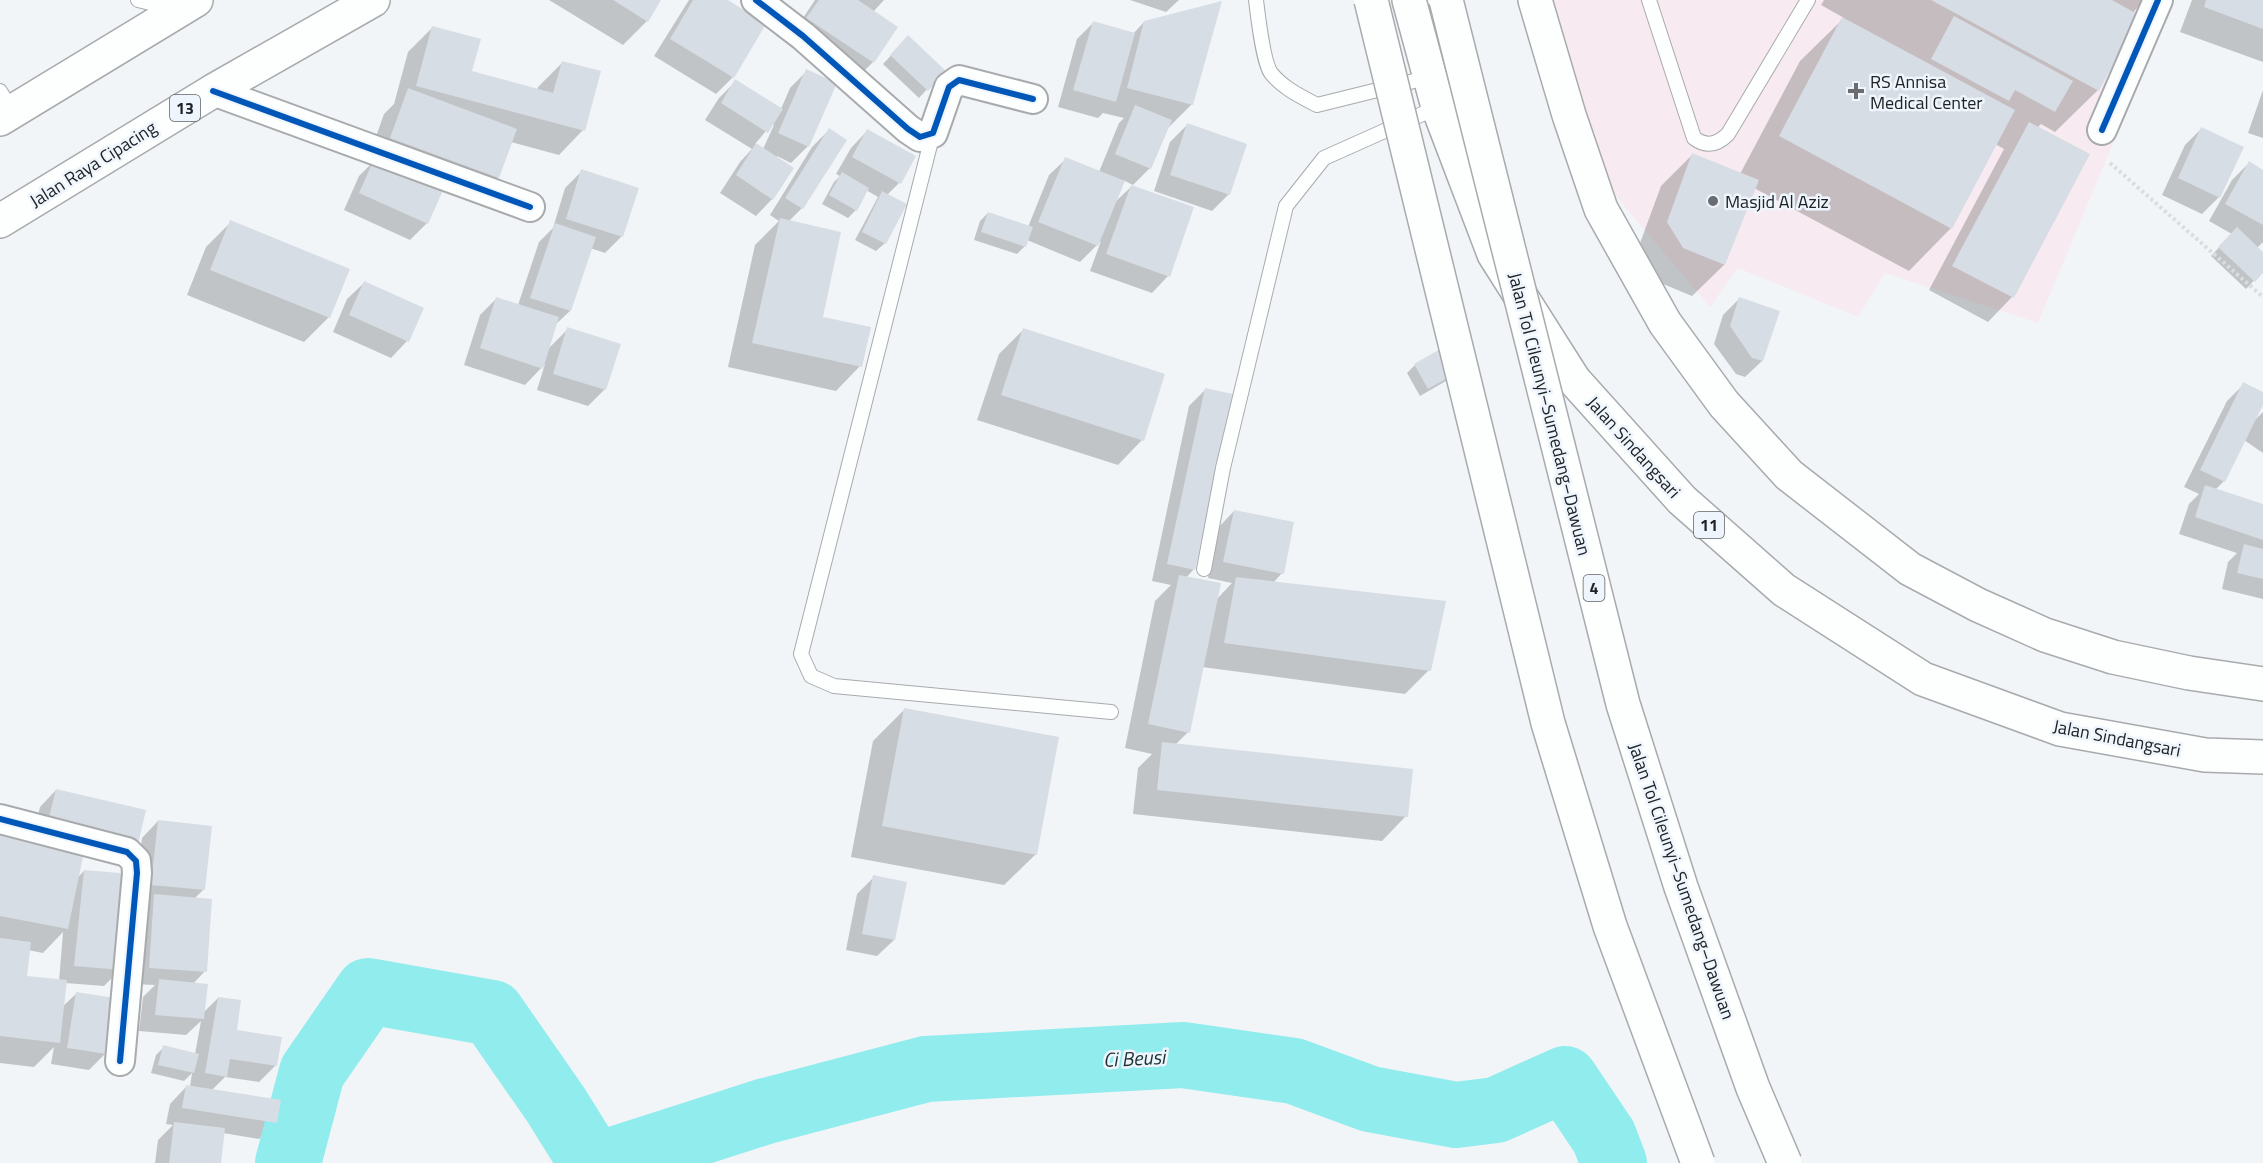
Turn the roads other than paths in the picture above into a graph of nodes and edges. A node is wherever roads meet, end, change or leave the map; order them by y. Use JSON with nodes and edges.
{"nodes":[{"id":1,"x":138,"y":0,"type":"edge"},
{"id":2,"x":756,"y":0,"type":"edge"},
{"id":3,"x":1256,"y":0,"type":"edge"},
{"id":4,"x":1371,"y":0,"type":"edge"},
{"id":5,"x":1409,"y":0,"type":"edge"},
{"id":6,"x":1446,"y":0,"type":"edge"},
{"id":7,"x":1535,"y":0,"type":"edge"},
{"id":8,"x":1649,"y":0,"type":"edge"},
{"id":9,"x":1808,"y":0,"type":"edge"},
{"id":10,"x":2158,"y":0,"type":"edge"},
{"id":11,"x":368,"y":2,"type":"edge"},
{"id":12,"x":188,"y":5,"type":"edge"},
{"id":13,"x":213,"y":91,"type":"junction"},
{"id":14,"x":1434,"y":92,"type":"junction"},
{"id":15,"x":1033,"y":99,"type":"dead end"},
{"id":16,"x":4,"y":107,"type":"edge"},
{"id":17,"x":2102,"y":130,"type":"road end"},
{"id":18,"x":933,"y":133,"type":"junction"},
{"id":19,"x":530,"y":207,"type":"dead end"},
{"id":20,"x":0,"y":221,"type":"edge"},
{"id":21,"x":1204,"y":569,"type":"dead end"},
{"id":22,"x":2263,"y":684,"type":"edge"},
{"id":23,"x":1111,"y":712,"type":"dead end"},
{"id":24,"x":2263,"y":757,"type":"edge"},
{"id":25,"x":0,"y":819,"type":"edge"},
{"id":26,"x":120,"y":1061,"type":"dead end"},
{"id":27,"x":1698,"y":1163,"type":"edge"},
{"id":28,"x":1785,"y":1163,"type":"edge"}],
"edges":[{"from":1,"to":12,"type":"lane"},
{"from":2,"to":18,"type":"street"},
{"from":3,"to":14,"type":"lane"},
{"from":4,"to":27,"type":"highway","bridge":true},
{"from":5,"to":14,"type":"highway","name":"Jalan Sindangsari","number":"11"},
{"from":6,"to":28,"type":"highway","name":"Jalan Tol Cileunyi–Sumedang–Dawuan","number":"4","bridge":true},
{"from":7,"to":22,"type":"highway"},
{"from":8,"to":9,"type":"lane"},
{"from":10,"to":17,"type":"street"},
{"from":11,"to":13,"type":"highway","name":"Jalan Raya Cipacing","number":"13"},
{"from":12,"to":16,"type":"highway"},
{"from":13,"to":19,"type":"street"},
{"from":13,"to":20,"type":"highway","name":"Jalan Raya Cipacing","number":"13"},
{"from":14,"to":21,"type":"lane"},
{"from":14,"to":24,"type":"highway","name":"Jalan Sindangsari","number":"11"},
{"from":15,"to":18,"type":"street"},
{"from":18,"to":23,"type":"lane"},
{"from":25,"to":26,"type":"street"}]}
